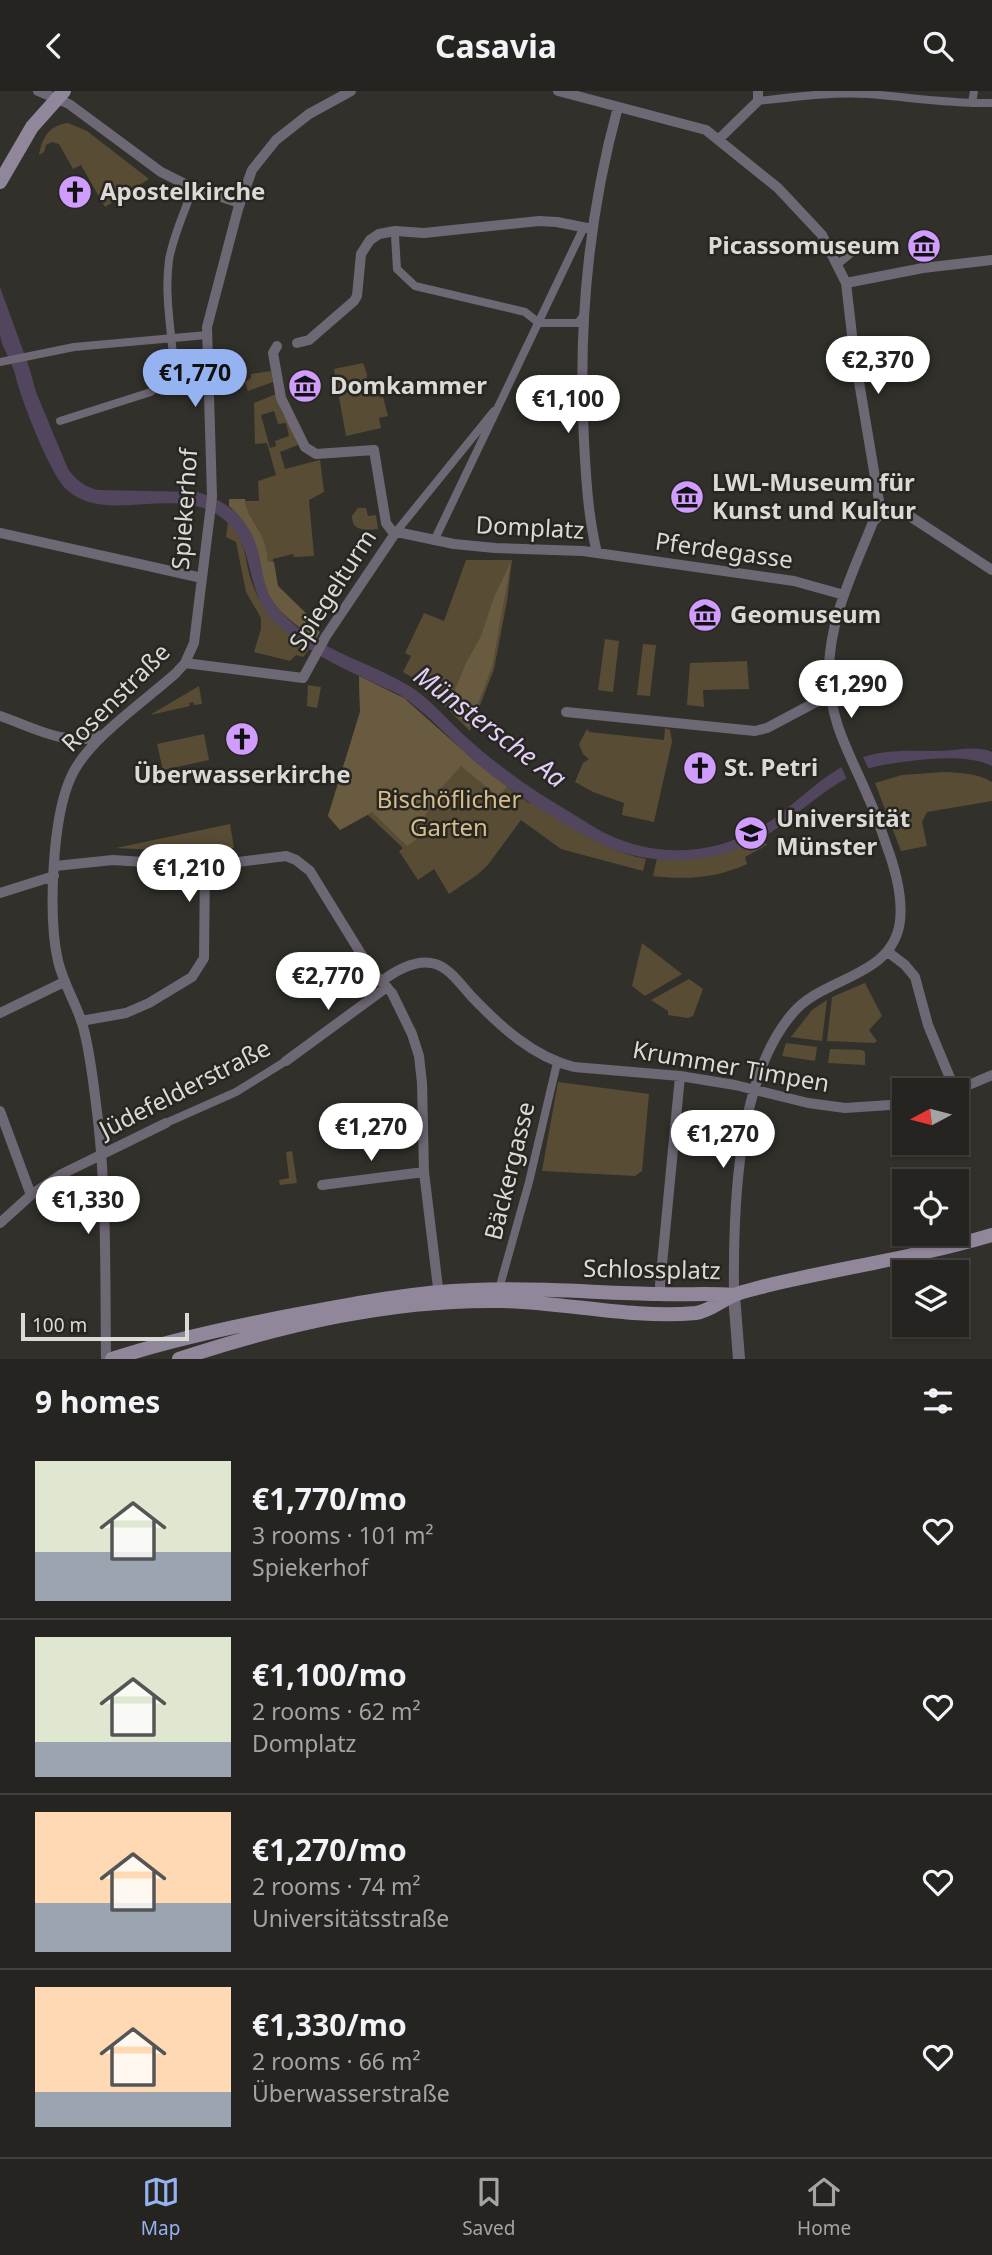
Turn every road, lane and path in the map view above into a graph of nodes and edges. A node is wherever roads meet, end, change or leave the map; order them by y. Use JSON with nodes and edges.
{"nodes":[{"id":1,"x":38,"y":91,"type":"edge"},
{"id":2,"x":351,"y":91,"type":"edge"},
{"id":3,"x":558,"y":91,"type":"edge"},
{"id":4,"x":974,"y":91,"type":"edge"},
{"id":5,"x":897,"y":94,"type":"edge"},
{"id":6,"x":758,"y":96,"type":"edge"},
{"id":7,"x":63,"y":97,"type":"edge"},
{"id":8,"x":928,"y":99,"type":"junction"},
{"id":9,"x":972,"y":103,"type":"junction"},
{"id":10,"x":992,"y":103,"type":"edge"},
{"id":11,"x":618,"y":107,"type":"junction"},
{"id":12,"x":927,"y":110,"type":"dead end"},
{"id":13,"x":719,"y":139,"type":"junction"},
{"id":14,"x":0,"y":182,"type":"edge"},
{"id":15,"x":193,"y":188,"type":"junction"},
{"id":16,"x":240,"y":203,"type":"junction"},
{"id":17,"x":588,"y":228,"type":"junction"},
{"id":18,"x":396,"y":236,"type":"dead end"},
{"id":19,"x":854,"y":251,"type":"dead end"},
{"id":20,"x":992,"y":260,"type":"edge"},
{"id":21,"x":838,"y":264,"type":"junction"},
{"id":22,"x":846,"y":283,"type":"junction"},
{"id":23,"x":584,"y":315,"type":"junction"},
{"id":24,"x":539,"y":324,"type":"junction"},
{"id":25,"x":207,"y":335,"type":"junction"},
{"id":26,"x":172,"y":338,"type":"junction"},
{"id":27,"x":297,"y":343,"type":"dead end"},
{"id":28,"x":277,"y":347,"type":"dead end"},
{"id":29,"x":4,"y":362,"type":"edge"},
{"id":30,"x":502,"y":401,"type":"junction"},
{"id":31,"x":60,"y":422,"type":"dead end"},
{"id":32,"x":881,"y":513,"type":"junction"},
{"id":33,"x":396,"y":531,"type":"junction"},
{"id":34,"x":0,"y":533,"type":"edge"},
{"id":35,"x":434,"y":541,"type":"junction"},
{"id":36,"x":597,"y":552,"type":"junction"},
{"id":37,"x":992,"y":570,"type":"edge"},
{"id":38,"x":202,"y":578,"type":"junction"},
{"id":39,"x":844,"y":594,"type":"junction"},
{"id":40,"x":194,"y":643,"type":"joint"},
{"id":41,"x":185,"y":663,"type":"junction"},
{"id":42,"x":831,"y":694,"type":"junction"},
{"id":43,"x":566,"y":712,"type":"dead end"},
{"id":44,"x":0,"y":716,"type":"edge"},
{"id":45,"x":103,"y":735,"type":"junction"},
{"id":46,"x":63,"y":738,"type":"junction"},
{"id":47,"x":78,"y":763,"type":"junction"},
{"id":48,"x":205,"y":866,"type":"junction"},
{"id":49,"x":55,"y":871,"type":"junction"},
{"id":50,"x":0,"y":893,"type":"edge"},
{"id":51,"x":888,"y":952,"type":"junction"},
{"id":52,"x":64,"y":982,"type":"junction"},
{"id":53,"x":384,"y":985,"type":"junction"},
{"id":54,"x":0,"y":1013,"type":"edge"},
{"id":55,"x":82,"y":1021,"type":"junction"},
{"id":56,"x":286,"y":1061,"type":"joint"},
{"id":57,"x":557,"y":1063,"type":"junction"},
{"id":58,"x":992,"y":1075,"type":"edge"},
{"id":59,"x":680,"y":1076,"type":"junction"},
{"id":60,"x":951,"y":1078,"type":"edge"},
{"id":61,"x":970,"y":1084,"type":"edge"},
{"id":62,"x":755,"y":1092,"type":"junction"},
{"id":63,"x":892,"y":1105,"type":"edge"},
{"id":64,"x":0,"y":1111,"type":"edge"},
{"id":65,"x":166,"y":1123,"type":"joint"},
{"id":66,"x":101,"y":1155,"type":"junction"},
{"id":67,"x":424,"y":1172,"type":"junction"},
{"id":68,"x":323,"y":1185,"type":"dead end"},
{"id":69,"x":31,"y":1195,"type":"junction"},
{"id":70,"x":0,"y":1223,"type":"edge"},
{"id":71,"x":992,"y":1235,"type":"edge"},
{"id":72,"x":499,"y":1289,"type":"junction"},
{"id":73,"x":661,"y":1294,"type":"junction"},
{"id":74,"x":734,"y":1295,"type":"junction"},
{"id":75,"x":439,"y":1297,"type":"junction"},
{"id":76,"x":106,"y":1359,"type":"edge"},
{"id":77,"x":112,"y":1359,"type":"edge"},
{"id":78,"x":179,"y":1359,"type":"edge"},
{"id":79,"x":738,"y":1359,"type":"edge"}],
"edges":[{"from":1,"to":7,"type":"street"},
{"from":2,"to":16,"type":"street","name":"Spiekerhof"},
{"from":3,"to":11,"type":"street"},
{"from":4,"to":9,"type":"street"},
{"from":5,"to":6,"type":"street"},
{"from":5,"to":8,"type":"street"},
{"from":6,"to":13,"type":"street"},
{"from":7,"to":14,"type":"main road"},
{"from":7,"to":15,"type":"street"},
{"from":8,"to":9,"type":"street"},
{"from":8,"to":12,"type":"street"},
{"from":9,"to":10,"type":"street"},
{"from":11,"to":13,"type":"street"},
{"from":11,"to":17,"type":"street"},
{"from":13,"to":21,"type":"street"},
{"from":15,"to":16,"type":"street"},
{"from":15,"to":26,"type":"street"},
{"from":16,"to":25,"type":"street","name":"Spiekerhof"},
{"from":17,"to":23,"type":"street","name":"Domplatz"},
{"from":17,"to":24,"type":"street","name":"Domplatz"},
{"from":17,"to":27,"type":"street"},
{"from":18,"to":24,"type":"street"},
{"from":19,"to":21,"type":"street"},
{"from":20,"to":22,"type":"street"},
{"from":21,"to":22,"type":"street"},
{"from":22,"to":32,"type":"street"},
{"from":23,"to":24,"type":"street"},
{"from":23,"to":36,"type":"street","name":"Domplatz"},
{"from":24,"to":30,"type":"street","name":"Domplatz"},
{"from":25,"to":26,"type":"street"},
{"from":25,"to":38,"type":"street","name":"Spiekerhof"},
{"from":26,"to":29,"type":"street"},
{"from":26,"to":31,"type":"street"},
{"from":28,"to":33,"type":"street"},
{"from":30,"to":33,"type":"street","name":"Domplatz"},
{"from":30,"to":35,"type":"street","name":"Domplatz"},
{"from":32,"to":37,"type":"street"},
{"from":32,"to":39,"type":"street"},
{"from":33,"to":35,"type":"street","name":"Domplatz"},
{"from":33,"to":41,"type":"street","name":"Spiegelturm"},
{"from":34,"to":38,"type":"street"},
{"from":35,"to":36,"type":"street","name":"Domplatz"},
{"from":36,"to":39,"type":"street","name":"Pferdegasse"},
{"from":38,"to":40,"type":"street","name":"Spiekerhof"},
{"from":39,"to":42,"type":"street"},
{"from":40,"to":41,"type":"street","name":"Rosenstraße"},
{"from":41,"to":45,"type":"street","name":"Rosenstraße"},
{"from":42,"to":43,"type":"street"},
{"from":42,"to":51,"type":"street"},
{"from":44,"to":46,"type":"street"},
{"from":45,"to":46,"type":"street"},
{"from":45,"to":47,"type":"street","name":"Rosenstraße"},
{"from":46,"to":47,"type":"street"},
{"from":47,"to":49,"type":"street","name":"Rosenstraße"},
{"from":48,"to":49,"type":"street"},
{"from":48,"to":53,"type":"street"},
{"from":48,"to":55,"type":"street"},
{"from":49,"to":50,"type":"street"},
{"from":49,"to":52,"type":"street"},
{"from":51,"to":60,"type":"street"},
{"from":51,"to":62,"type":"street"},
{"from":52,"to":54,"type":"street"},
{"from":52,"to":55,"type":"street"},
{"from":53,"to":56,"type":"street","name":"Jüdefelderstraße"},
{"from":53,"to":57,"type":"street","name":"Krummer Timpen"},
{"from":53,"to":67,"type":"street"},
{"from":55,"to":66,"type":"street"},
{"from":56,"to":65,"type":"street","name":"Jüdefelderstraße"},
{"from":57,"to":59,"type":"street","name":"Krummer Timpen"},
{"from":57,"to":72,"type":"street","name":"Bäckergasse"},
{"from":58,"to":61,"type":"street"},
{"from":59,"to":62,"type":"street","name":"Krummer Timpen"},
{"from":59,"to":73,"type":"street"},
{"from":62,"to":63,"type":"street","name":"Krummer Timpen"},
{"from":62,"to":74,"type":"street"},
{"from":64,"to":69,"type":"street"},
{"from":65,"to":66,"type":"street","name":"Jüdefelderstraße"},
{"from":66,"to":69,"type":"street","name":"Jüdefelderstraße"},
{"from":66,"to":76,"type":"street"},
{"from":67,"to":68,"type":"street"},
{"from":67,"to":75,"type":"street"},
{"from":69,"to":70,"type":"street","name":"Jüdefelderstraße"},
{"from":71,"to":74,"type":"main road"},
{"from":72,"to":73,"type":"main road","name":"Schlossplatz"},
{"from":72,"to":75,"type":"main road","name":"Schlossplatz"},
{"from":73,"to":74,"type":"main road","name":"Schlossplatz"},
{"from":74,"to":75,"type":"main road","name":"Schlossplatz"},
{"from":74,"to":79,"type":"street"},
{"from":75,"to":77,"type":"main road","name":"Schlossplatz"},
{"from":75,"to":78,"type":"main road","name":"Schlossplatz"}]}
